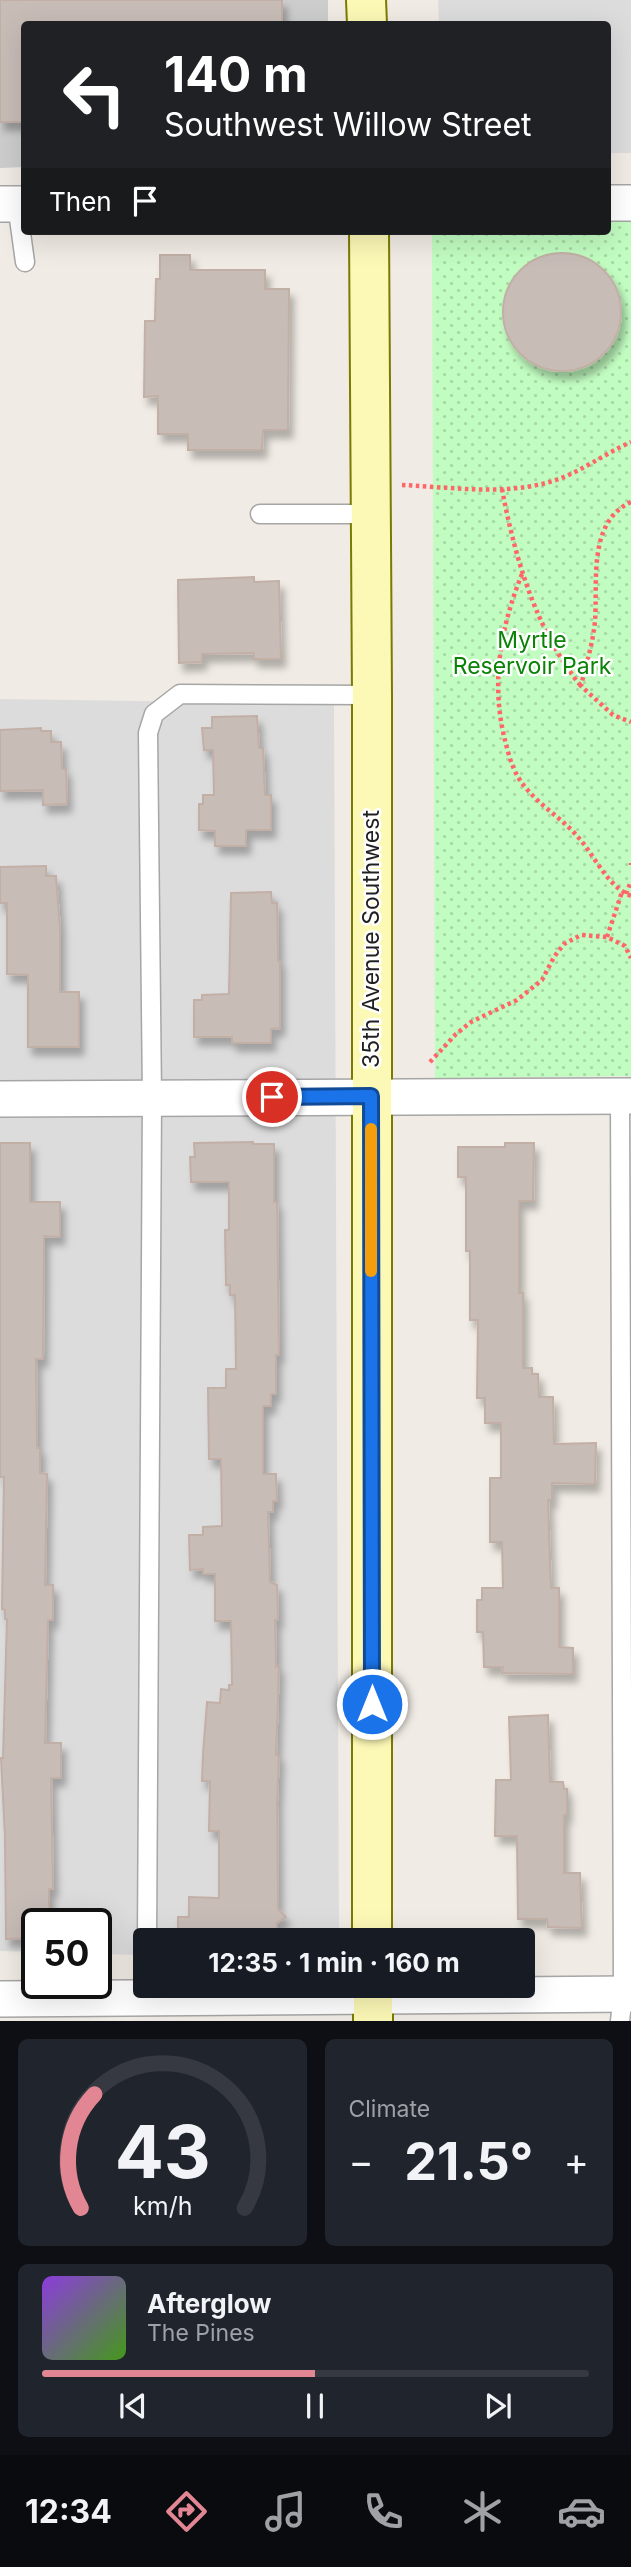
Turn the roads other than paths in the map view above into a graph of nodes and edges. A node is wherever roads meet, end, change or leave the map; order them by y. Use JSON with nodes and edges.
{"nodes":[{"id":1,"x":366,"y":0,"type":"edge"},
{"id":2,"x":367,"y":21,"type":"edge"},
{"id":3,"x":611,"y":203,"type":"edge"},
{"id":4,"x":631,"y":203,"type":"edge"},
{"id":5,"x":14,"y":204,"type":"edge"},
{"id":6,"x":369,"y":235,"type":"edge"},
{"id":7,"x":25,"y":262,"type":"dead end"},
{"id":8,"x":370,"y":499,"type":"junction"},
{"id":9,"x":260,"y":514,"type":"dead end"},
{"id":10,"x":372,"y":695,"type":"junction"},
{"id":11,"x":371,"y":1096,"type":"junction"},
{"id":12,"x":625,"y":1096,"type":"edge"},
{"id":13,"x":152,"y":1098,"type":"junction"},
{"id":14,"x":0,"y":1099,"type":"edge"},
{"id":15,"x":147,"y":1928,"type":"edge"},
{"id":16,"x":372,"y":1928,"type":"edge"},
{"id":17,"x":0,"y":1999,"type":"edge"},
{"id":18,"x":373,"y":2001,"type":"edge"},
{"id":19,"x":146,"y":2002,"type":"edge"},
{"id":20,"x":625,"y":2003,"type":"edge"}],
"edges":[{"from":1,"to":2,"type":"main road"},
{"from":3,"to":4,"type":"street"},
{"from":5,"to":7,"type":"lane"},
{"from":6,"to":8,"type":"main road","name":"35th Avenue Southwest"},
{"from":8,"to":9,"type":"lane"},
{"from":8,"to":10,"type":"main road","name":"35th Avenue Southwest"},
{"from":10,"to":11,"type":"main road","name":"35th Avenue Southwest"},
{"from":10,"to":13,"type":"lane"},
{"from":11,"to":12,"type":"street"},
{"from":11,"to":13,"type":"street"},
{"from":11,"to":16,"type":"main road","name":"35th Avenue Southwest"},
{"from":12,"to":20,"type":"lane"},
{"from":13,"to":14,"type":"street"},
{"from":13,"to":15,"type":"lane"},
{"from":17,"to":19,"type":"street"},
{"from":18,"to":19,"type":"street"},
{"from":18,"to":20,"type":"street"}]}
